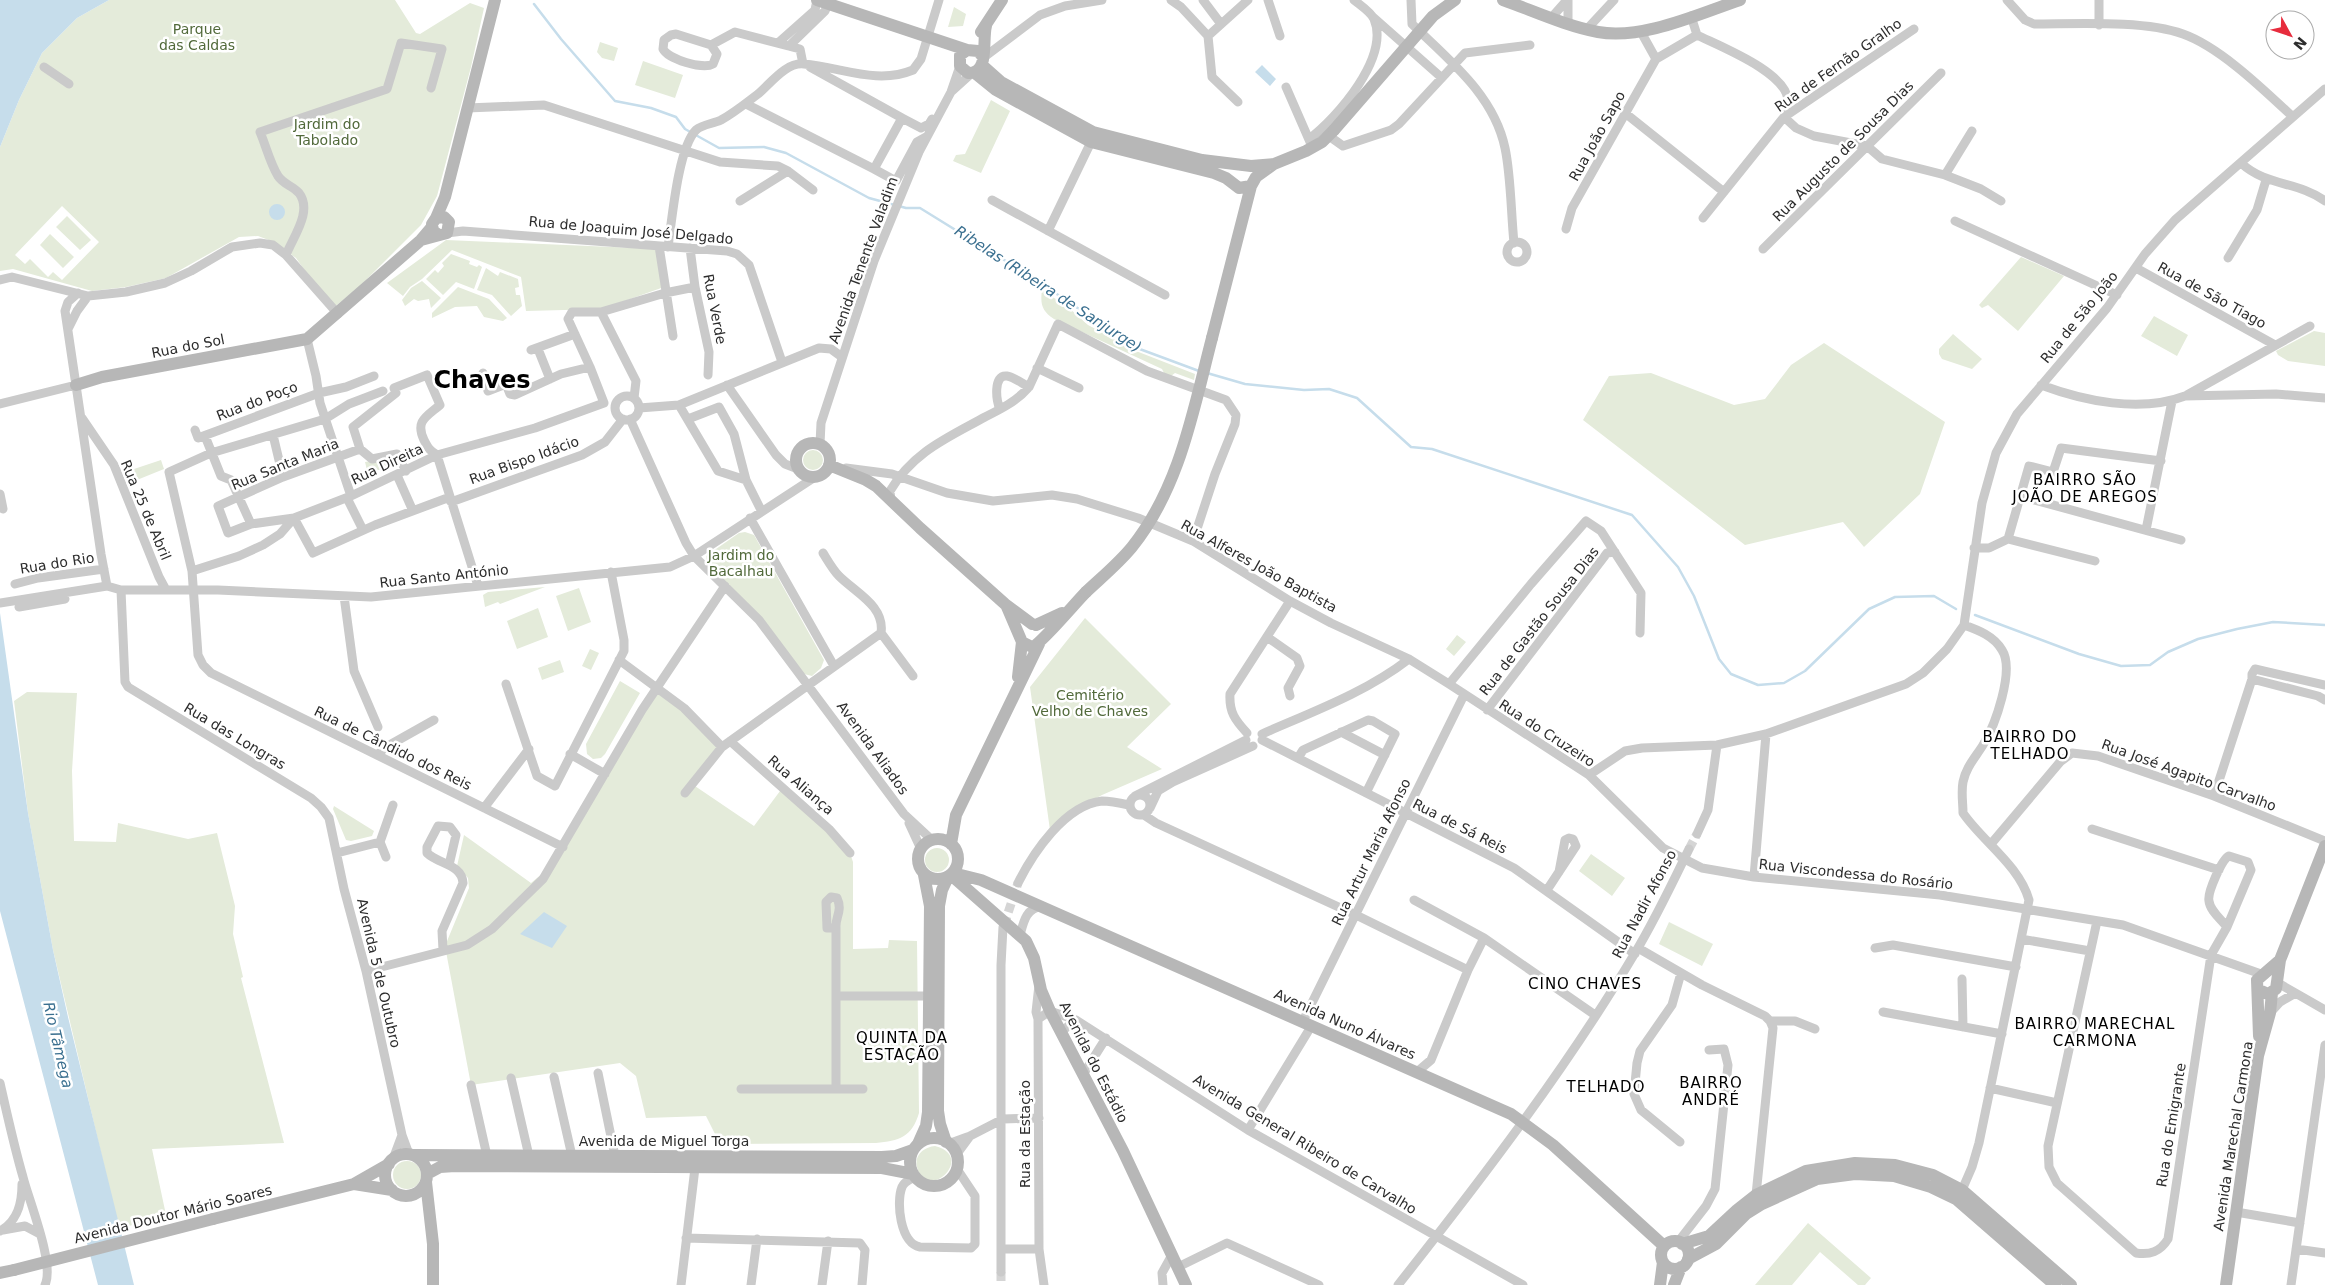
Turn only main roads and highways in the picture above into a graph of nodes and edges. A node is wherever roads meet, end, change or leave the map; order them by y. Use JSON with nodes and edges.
{"nodes":[{"id":1,"x":495,"y":0,"type":"edge"},
{"id":2,"x":1002,"y":0,"type":"edge"},
{"id":3,"x":1455,"y":0,"type":"edge"},
{"id":4,"x":1503,"y":0,"type":"edge"},
{"id":5,"x":1740,"y":0,"type":"edge"},
{"id":6,"x":820,"y":1,"type":"edge"},
{"id":7,"x":986,"y":26,"type":"junction"},
{"id":8,"x":931,"y":39,"type":"junction"},
{"id":9,"x":968,"y":49,"type":"junction"},
{"id":10,"x":960,"y":64,"type":"junction"},
{"id":11,"x":979,"y":65,"type":"junction"},
{"id":12,"x":1249,"y":173,"type":"junction"},
{"id":13,"x":1234,"y":184,"type":"junction"},
{"id":14,"x":1243,"y":216,"type":"junction"},
{"id":15,"x":76,"y":385,"type":"road end"},
{"id":16,"x":830,"y":462,"type":"junction"},
{"id":17,"x":818,"y":476,"type":"junction"},
{"id":18,"x":892,"y":503,"type":"junction"},
{"id":19,"x":1005,"y":604,"type":"junction"},
{"id":20,"x":1066,"y":611,"type":"junction"},
{"id":21,"x":1034,"y":624,"type":"junction"},
{"id":22,"x":1021,"y":638,"type":"junction"},
{"id":23,"x":1040,"y":642,"type":"junction"},
{"id":24,"x":1015,"y":689,"type":"junction"},
{"id":25,"x":956,"y":815,"type":"junction"},
{"id":26,"x":935,"y":840,"type":"junction"},
{"id":27,"x":951,"y":844,"type":"junction"},
{"id":28,"x":2325,"y":846,"type":"edge"},
{"id":29,"x":952,"y":872,"type":"junction"},
{"id":30,"x":924,"y":875,"type":"junction"},
{"id":31,"x":2268,"y":983,"type":"junction"},
{"id":32,"x":2258,"y":1056,"type":"junction"},
{"id":33,"x":947,"y":1143,"type":"junction"},
{"id":34,"x":916,"y":1147,"type":"junction"},
{"id":35,"x":412,"y":1155,"type":"junction"},
{"id":36,"x":391,"y":1161,"type":"junction"},
{"id":37,"x":913,"y":1176,"type":"junction"},
{"id":38,"x":427,"y":1178,"type":"junction"},
{"id":39,"x":354,"y":1184,"type":"junction"},
{"id":40,"x":397,"y":1193,"type":"junction"},
{"id":41,"x":1959,"y":1194,"type":"junction"},
{"id":42,"x":430,"y":1218,"type":"junction"},
{"id":43,"x":1680,"y":1243,"type":"junction"},
{"id":44,"x":1664,"y":1246,"type":"junction"},
{"id":45,"x":1663,"y":1262,"type":"junction"},
{"id":46,"x":1685,"y":1263,"type":"junction"},
{"id":47,"x":0,"y":1273,"type":"edge"},
{"id":48,"x":433,"y":1285,"type":"edge"},
{"id":49,"x":1186,"y":1285,"type":"edge"},
{"id":50,"x":1660,"y":1285,"type":"edge"},
{"id":51,"x":1674,"y":1285,"type":"edge"},
{"id":52,"x":2055,"y":1285,"type":"edge"},
{"id":53,"x":2071,"y":1285,"type":"edge"},
{"id":54,"x":2226,"y":1285,"type":"edge"}],
"edges":[{"from":1,"to":15,"type":"main road","name":"Rua do Sol"},
{"from":2,"to":7,"type":"main road"},
{"from":3,"to":12,"type":"main road","bridge":true},
{"from":4,"to":5,"type":"main road"},
{"from":6,"to":8,"type":"main road"},
{"from":7,"to":9,"type":"main road"},
{"from":7,"to":11,"type":"main road"},
{"from":8,"to":9,"type":"main road"},
{"from":8,"to":10,"type":"main road"},
{"from":9,"to":10,"type":"main road"},
{"from":9,"to":11,"type":"main road"},
{"from":10,"to":11,"type":"main road"},
{"from":11,"to":12,"type":"main road"},
{"from":11,"to":13,"type":"main road"},
{"from":12,"to":13,"type":"main road"},
{"from":12,"to":13,"type":"main road"},
{"from":12,"to":14,"type":"main road"},
{"from":13,"to":14,"type":"main road"},
{"from":14,"to":20,"type":"main road","bridge":true},
{"from":16,"to":17,"type":"main road"},
{"from":16,"to":17,"type":"main road"},
{"from":16,"to":18,"type":"main road"},
{"from":17,"to":18,"type":"main road"},
{"from":18,"to":19,"type":"main road"},
{"from":19,"to":21,"type":"main road"},
{"from":19,"to":22,"type":"main road"},
{"from":20,"to":21,"type":"main road"},
{"from":20,"to":23,"type":"main road"},
{"from":21,"to":22,"type":"main road"},
{"from":21,"to":23,"type":"main road"},
{"from":22,"to":23,"type":"main road"},
{"from":22,"to":24,"type":"main road"},
{"from":23,"to":24,"type":"main road"},
{"from":24,"to":25,"type":"main road"},
{"from":25,"to":26,"type":"main road"},
{"from":25,"to":27,"type":"main road"},
{"from":26,"to":27,"type":"main road"},
{"from":26,"to":30,"type":"main road"},
{"from":27,"to":29,"type":"main road"},
{"from":28,"to":31,"type":"main road"},
{"from":29,"to":30,"type":"main road"},
{"from":29,"to":33,"type":"main road"},
{"from":29,"to":44,"type":"main road","name":"Avenida Nuno Álvares"},
{"from":29,"to":49,"type":"main road","name":"Avenida do Estádio"},
{"from":30,"to":34,"type":"main road"},
{"from":31,"to":32,"type":"main road"},
{"from":31,"to":32,"type":"main road","name":"Avenida Marechal Carmona"},
{"from":32,"to":54,"type":"main road","name":"Avenida Marechal Carmona"},
{"from":33,"to":34,"type":"main road"},
{"from":33,"to":37,"type":"main road"},
{"from":34,"to":35,"type":"main road","name":"Avenida de Miguel Torga"},
{"from":34,"to":37,"type":"main road"},
{"from":35,"to":36,"type":"main road"},
{"from":35,"to":38,"type":"main road"},
{"from":36,"to":39,"type":"main road","name":"Avenida Doutor Mário Soares"},
{"from":36,"to":40,"type":"main road"},
{"from":37,"to":38,"type":"main road","name":"Avenida de Miguel Torga"},
{"from":38,"to":40,"type":"main road"},
{"from":38,"to":42,"type":"main road"},
{"from":39,"to":40,"type":"main road","name":"Avenida Doutor Mário Soares"},
{"from":39,"to":47,"type":"main road","name":"Avenida Doutor Mário Soares","bridge":true},
{"from":40,"to":42,"type":"main road"},
{"from":41,"to":43,"type":"main road"},
{"from":41,"to":46,"type":"main road"},
{"from":41,"to":52,"type":"main road"},
{"from":41,"to":53,"type":"main road"},
{"from":42,"to":48,"type":"main road"},
{"from":43,"to":44,"type":"main road"},
{"from":43,"to":46,"type":"main road"},
{"from":44,"to":45,"type":"main road"},
{"from":45,"to":46,"type":"main road"},
{"from":45,"to":50,"type":"main road"},
{"from":46,"to":51,"type":"main road"}]}
